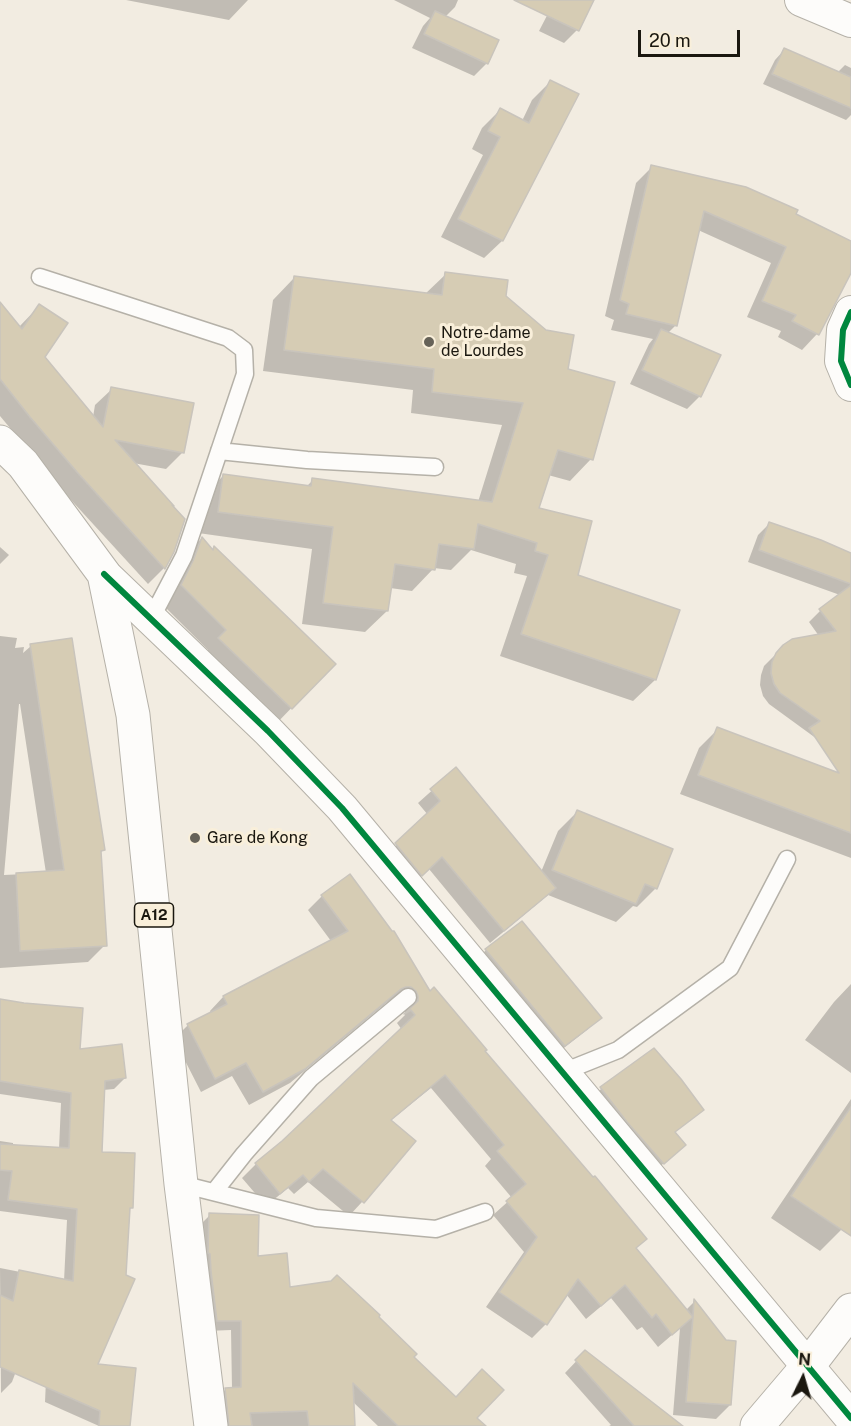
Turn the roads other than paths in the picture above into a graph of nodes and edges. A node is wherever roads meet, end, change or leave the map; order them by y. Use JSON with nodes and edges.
{"nodes":[{"id":1,"x":801,"y":0,"type":"edge"},
{"id":2,"x":851,"y":21,"type":"edge"},
{"id":3,"x":40,"y":277,"type":"dead end"},
{"id":4,"x":851,"y":312,"type":"edge"},
{"id":5,"x":851,"y":385,"type":"edge"},
{"id":6,"x":0,"y":442,"type":"edge"},
{"id":7,"x":219,"y":451,"type":"junction"},
{"id":8,"x":435,"y":467,"type":"dead end"},
{"id":9,"x":104,"y":574,"type":"junction"},
{"id":10,"x":151,"y":619,"type":"junction"},
{"id":11,"x":787,"y":859,"type":"dead end"},
{"id":12,"x":408,"y":997,"type":"dead end"},
{"id":13,"x":563,"y":1072,"type":"junction"},
{"id":14,"x":181,"y":1185,"type":"junction"},
{"id":15,"x":214,"y":1192,"type":"junction"},
{"id":16,"x":485,"y":1212,"type":"dead end"},
{"id":17,"x":851,"y":1310,"type":"edge"},
{"id":18,"x":808,"y":1366,"type":"junction"},
{"id":19,"x":851,"y":1418,"type":"edge"},
{"id":20,"x":211,"y":1426,"type":"edge"},
{"id":21,"x":757,"y":1426,"type":"edge"}],
"edges":[{"from":1,"to":2,"type":"street"},
{"from":3,"to":7,"type":"lane"},
{"from":4,"to":5,"type":"street"},
{"from":6,"to":9,"type":"main road","number":"A12"},
{"from":7,"to":8,"type":"lane"},
{"from":7,"to":10,"type":"lane"},
{"from":9,"to":10,"type":"street"},
{"from":9,"to":14,"type":"main road","number":"A12"},
{"from":10,"to":13,"type":"street"},
{"from":11,"to":13,"type":"lane"},
{"from":12,"to":15,"type":"lane"},
{"from":13,"to":18,"type":"street"},
{"from":14,"to":15,"type":"lane"},
{"from":14,"to":20,"type":"main road","number":"A12"},
{"from":15,"to":16,"type":"lane"},
{"from":17,"to":18,"type":"main road"},
{"from":18,"to":19,"type":"street"},
{"from":18,"to":21,"type":"main road"}]}
